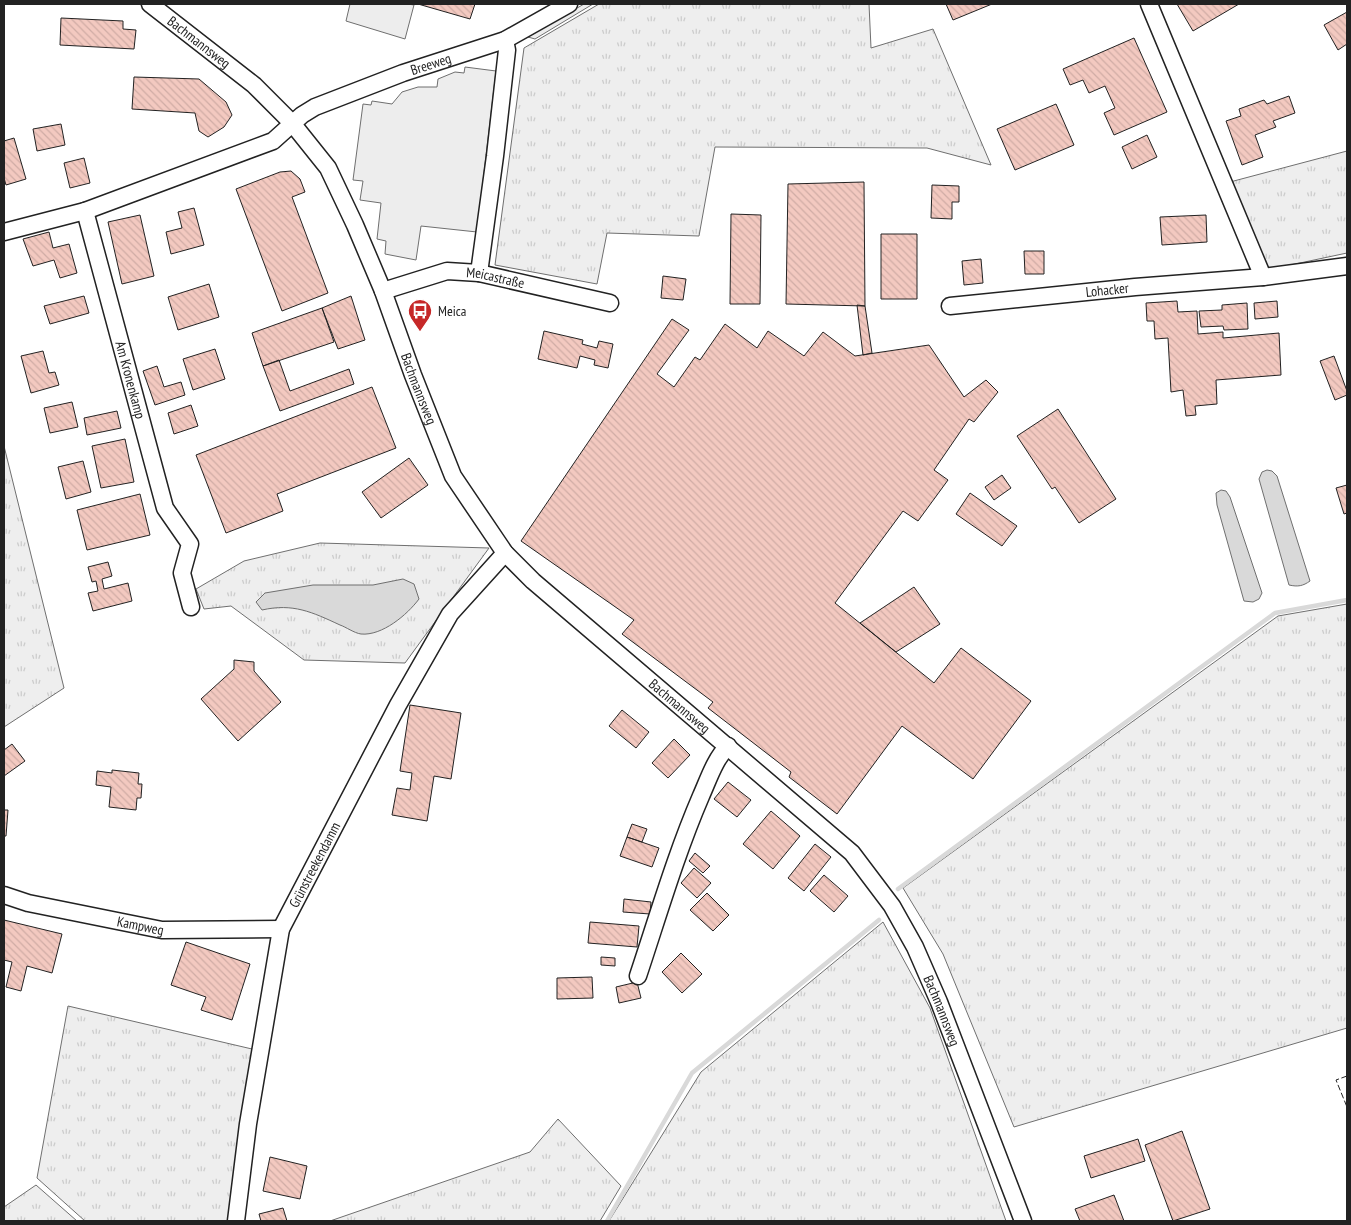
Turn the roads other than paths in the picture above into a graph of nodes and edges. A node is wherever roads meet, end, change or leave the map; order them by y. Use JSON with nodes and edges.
{"nodes":[{"id":1,"x":150,"y":4,"type":"edge"},
{"id":2,"x":569,"y":4,"type":"edge"},
{"id":3,"x":1149,"y":4,"type":"edge"},
{"id":4,"x":505,"y":40,"type":"junction"},
{"id":5,"x":292,"y":123,"type":"junction"},
{"id":6,"x":85,"y":211,"type":"junction"},
{"id":7,"x":4,"y":232,"type":"edge"},
{"id":8,"x":1347,"y":266,"type":"edge"},
{"id":9,"x":479,"y":274,"type":"junction"},
{"id":10,"x":1263,"y":278,"type":"junction"},
{"id":11,"x":383,"y":291,"type":"junction"},
{"id":12,"x":610,"y":303,"type":"dead end"},
{"id":13,"x":950,"y":306,"type":"dead end"},
{"id":14,"x":505,"y":553,"type":"junction"},
{"id":15,"x":191,"y":607,"type":"dead end"},
{"id":16,"x":728,"y":746,"type":"junction"},
{"id":17,"x":4,"y":895,"type":"edge"},
{"id":18,"x":281,"y":929,"type":"junction"},
{"id":19,"x":638,"y":976,"type":"dead end"},
{"id":20,"x":236,"y":1221,"type":"edge"},
{"id":21,"x":1023,"y":1221,"type":"edge"}],
"edges":[{"from":1,"to":5,"type":"street","name":"Bachmannsweg"},
{"from":2,"to":4,"type":"street","name":"Breeweg"},
{"from":3,"to":10,"type":"street"},
{"from":4,"to":5,"type":"street","name":"Breeweg"},
{"from":4,"to":9,"type":"street"},
{"from":5,"to":6,"type":"street"},
{"from":5,"to":11,"type":"street","name":"Bachmannsweg"},
{"from":6,"to":7,"type":"street"},
{"from":6,"to":15,"type":"street","name":"Am Kronenkamp"},
{"from":8,"to":10,"type":"street","name":"Lohacker"},
{"from":9,"to":11,"type":"street","name":"Meicastraße"},
{"from":9,"to":12,"type":"street","name":"Meicastraße"},
{"from":10,"to":13,"type":"street","name":"Lohacker"},
{"from":11,"to":14,"type":"street","name":"Bachmannsweg"},
{"from":14,"to":16,"type":"street","name":"Bachmannsweg"},
{"from":14,"to":18,"type":"street","name":"Grünstreekendamm"},
{"from":16,"to":19,"type":"street"},
{"from":16,"to":21,"type":"street","name":"Bachmannsweg"},
{"from":17,"to":18,"type":"street","name":"Kampweg"},
{"from":18,"to":20,"type":"street","name":"Grünstreekendamm"}]}
